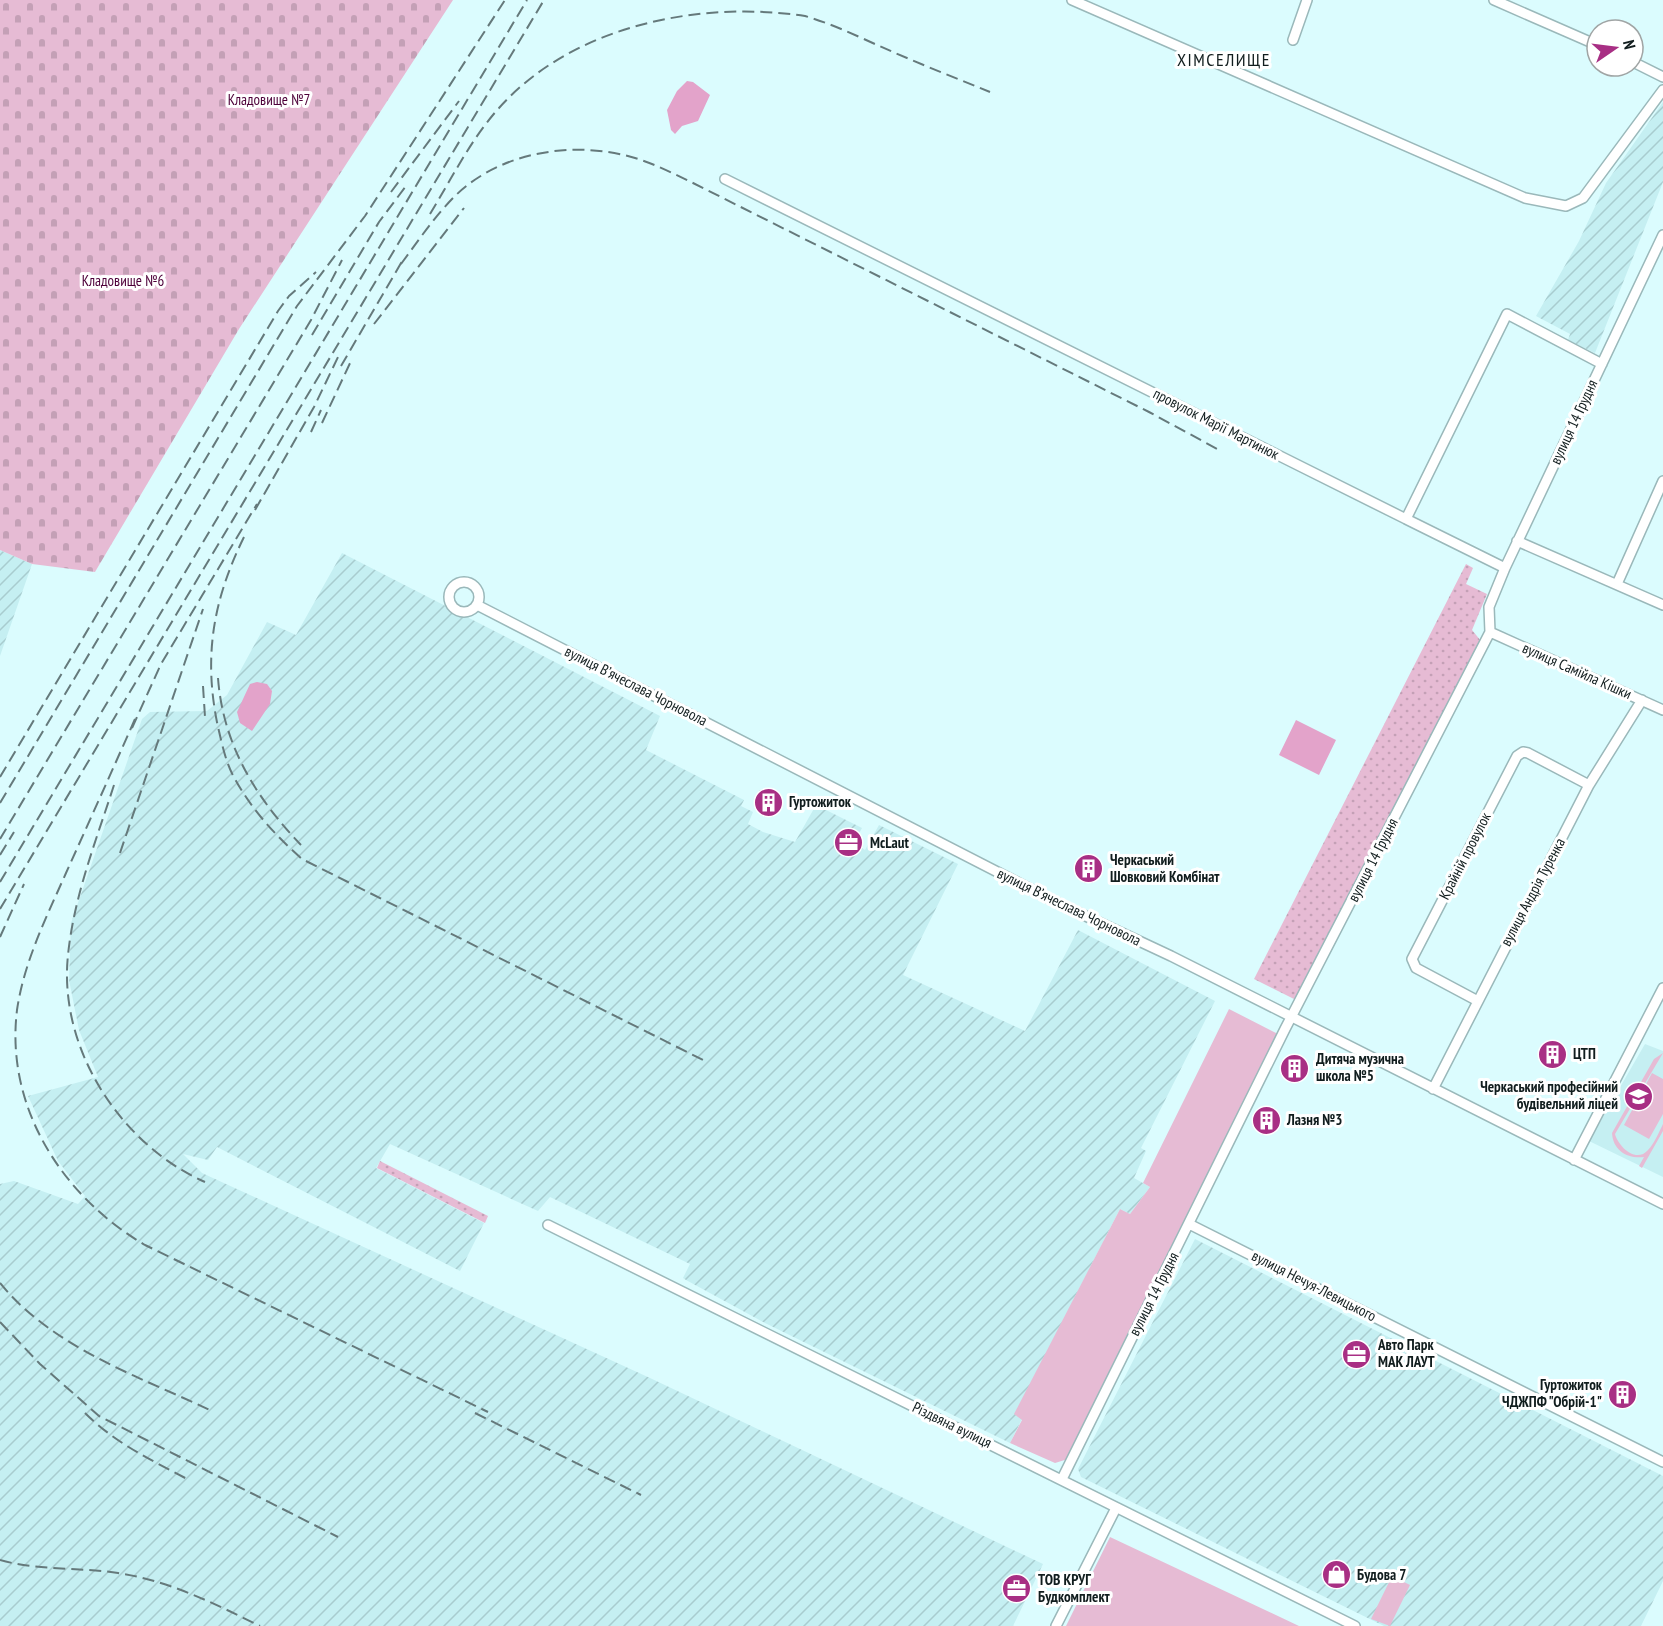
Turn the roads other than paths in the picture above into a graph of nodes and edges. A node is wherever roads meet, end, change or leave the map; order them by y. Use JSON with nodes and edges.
{"nodes":[{"id":1,"x":1072,"y":0,"type":"edge"},
{"id":2,"x":1307,"y":0,"type":"edge"},
{"id":3,"x":1494,"y":0,"type":"edge"},
{"id":4,"x":1293,"y":40,"type":"dead end"},
{"id":5,"x":1585,"y":40,"type":"edge"},
{"id":6,"x":1645,"y":68,"type":"edge"},
{"id":7,"x":1663,"y":76,"type":"edge"},
{"id":8,"x":1663,"y":90,"type":"edge"},
{"id":9,"x":725,"y":179,"type":"dead end"},
{"id":10,"x":1663,"y":235,"type":"edge"},
{"id":11,"x":1602,"y":364,"type":"junction"},
{"id":12,"x":1663,"y":481,"type":"edge"},
{"id":13,"x":1406,"y":519,"type":"junction"},
{"id":14,"x":1517,"y":541,"type":"junction"},
{"id":15,"x":1505,"y":568,"type":"junction"},
{"id":16,"x":1617,"y":584,"type":"junction"},
{"id":17,"x":477,"y":605,"type":"dead end"},
{"id":18,"x":1663,"y":605,"type":"edge"},
{"id":19,"x":1490,"y":633,"type":"junction"},
{"id":20,"x":1642,"y":700,"type":"junction"},
{"id":21,"x":1663,"y":710,"type":"edge"},
{"id":22,"x":1590,"y":785,"type":"junction"},
{"id":23,"x":1663,"y":988,"type":"edge"},
{"id":24,"x":1476,"y":1000,"type":"junction"},
{"id":25,"x":1291,"y":1018,"type":"junction"},
{"id":26,"x":1432,"y":1089,"type":"junction"},
{"id":27,"x":1574,"y":1160,"type":"junction"},
{"id":28,"x":1663,"y":1204,"type":"edge"},
{"id":29,"x":1189,"y":1224,"type":"junction"},
{"id":30,"x":548,"y":1225,"type":"dead end"},
{"id":31,"x":1663,"y":1462,"type":"edge"},
{"id":32,"x":1062,"y":1479,"type":"junction"},
{"id":33,"x":1116,"y":1508,"type":"junction"},
{"id":34,"x":1056,"y":1626,"type":"edge"},
{"id":35,"x":1355,"y":1626,"type":"edge"}],
"edges":[{"from":1,"to":8,"type":"street"},
{"from":2,"to":4,"type":"street"},
{"from":3,"to":5,"type":"street"},
{"from":6,"to":7,"type":"street"},
{"from":9,"to":13,"type":"street","name":"провулок Марії Мартинюк"},
{"from":10,"to":11,"type":"street","name":"вулиця 14 Грудня"},
{"from":11,"to":13,"type":"street"},
{"from":11,"to":14,"type":"street","name":"вулиця 14 Грудня"},
{"from":12,"to":16,"type":"street"},
{"from":13,"to":15,"type":"street","name":"провулок Марії Мартинюк"},
{"from":14,"to":15,"type":"street","name":"вулиця 14 Грудня"},
{"from":14,"to":16,"type":"street"},
{"from":15,"to":19,"type":"street","name":"вулиця 14 Грудня"},
{"from":16,"to":18,"type":"street"},
{"from":17,"to":25,"type":"street","name":"вулиця Вʼячеслава Чорновола"},
{"from":19,"to":20,"type":"street","name":"вулиця Самійла Кішки"},
{"from":19,"to":25,"type":"street","name":"вулиця 14 Грудня"},
{"from":20,"to":21,"type":"street","name":"вулиця Самійла Кішки"},
{"from":20,"to":22,"type":"street","name":"вулиця Андрія Туренка"},
{"from":22,"to":24,"type":"street","name":"вулиця Андрія Туренка"},
{"from":22,"to":24,"type":"street","name":"Крайній провулок"},
{"from":23,"to":27,"type":"street"},
{"from":24,"to":26,"type":"street","name":"вулиця Андрія Туренка"},
{"from":25,"to":26,"type":"street","name":"вулиця Вʼячеслава Чорновола"},
{"from":25,"to":29,"type":"street","name":"вулиця 14 Грудня"},
{"from":26,"to":27,"type":"street","name":"вулиця Вʼячеслава Чорновола"},
{"from":27,"to":28,"type":"street","name":"вулиця Вʼячеслава Чорновола"},
{"from":29,"to":31,"type":"street","name":"вулиця Нечуя-Левицького"},
{"from":29,"to":32,"type":"street","name":"вулиця 14 Грудня"},
{"from":30,"to":32,"type":"street","name":"Різдвяна вулиця"},
{"from":32,"to":33,"type":"street","name":"Різдвяна вулиця"},
{"from":33,"to":34,"type":"street"},
{"from":33,"to":35,"type":"street","name":"Різдвяна вулиця"}]}
